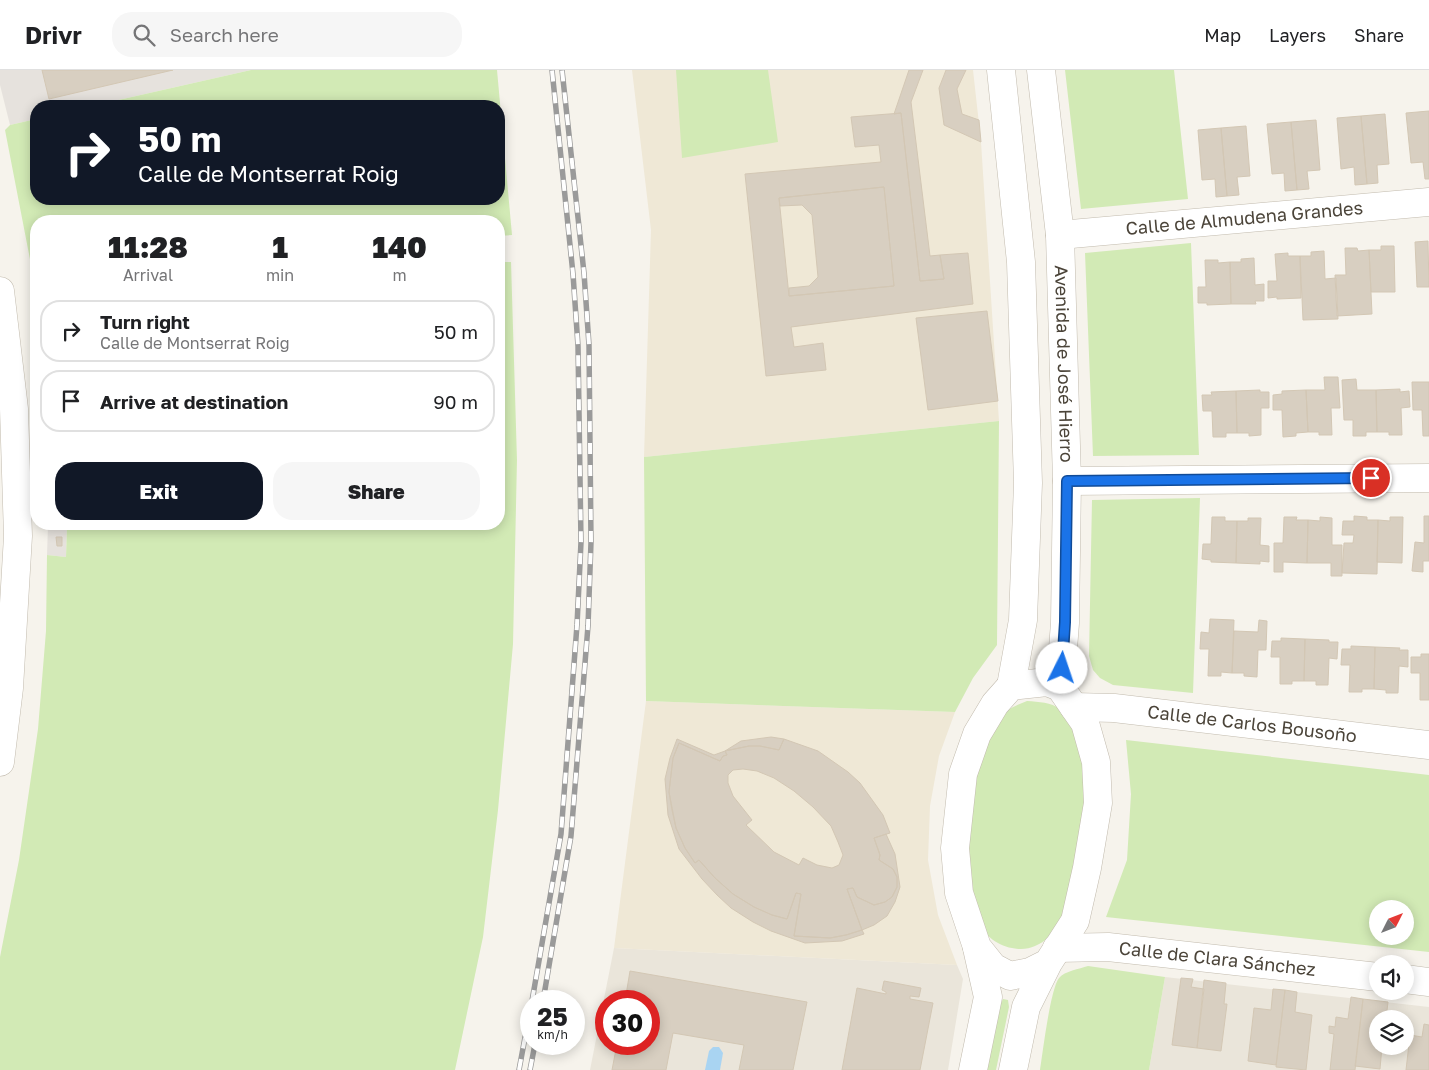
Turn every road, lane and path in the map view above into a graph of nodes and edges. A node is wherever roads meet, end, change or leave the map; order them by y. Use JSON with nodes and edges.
{"nodes":[{"id":1,"x":1001,"y":70,"type":"edge"},
{"id":2,"x":1041,"y":70,"type":"edge"},
{"id":3,"x":1429,"y":202,"type":"edge"},
{"id":4,"x":1060,"y":236,"type":"junction"},
{"id":5,"x":0,"y":291,"type":"edge"},
{"id":6,"x":1429,"y":478,"type":"edge"},
{"id":7,"x":1067,"y":481,"type":"junction"},
{"id":8,"x":1011,"y":686,"type":"junction"},
{"id":9,"x":1067,"y":697,"type":"junction"},
{"id":10,"x":1429,"y":745,"type":"edge"},
{"id":11,"x":0,"y":762,"type":"edge"},
{"id":12,"x":977,"y":947,"type":"junction"},
{"id":13,"x":1052,"y":956,"type":"junction"},
{"id":14,"x":1369,"y":976,"type":"edge"},
{"id":15,"x":1414,"y":980,"type":"edge"},
{"id":16,"x":1429,"y":982,"type":"edge"},
{"id":17,"x":973,"y":1070,"type":"edge"},
{"id":18,"x":1013,"y":1070,"type":"edge"}],
"edges":[{"from":1,"to":8,"type":"street"},
{"from":2,"to":4,"type":"street","name":"Avenida de José Hierro"},
{"from":3,"to":4,"type":"street","name":"Calle de Almudena Grandes"},
{"from":4,"to":7,"type":"street","name":"Avenida de José Hierro"},
{"from":5,"to":11,"type":"street"},
{"from":6,"to":7,"type":"street"},
{"from":7,"to":9,"type":"street","name":"Avenida de José Hierro"},
{"from":8,"to":9,"type":"street","name":"Calle de Carlos Bousoño"},
{"from":8,"to":12,"type":"street"},
{"from":9,"to":10,"type":"street","name":"Calle de Carlos Bousoño"},
{"from":9,"to":13,"type":"street"},
{"from":12,"to":13,"type":"street"},
{"from":12,"to":17,"type":"street"},
{"from":13,"to":14,"type":"street","name":"Calle de Clara Sánchez"},
{"from":13,"to":18,"type":"street"},
{"from":15,"to":16,"type":"street"}]}
